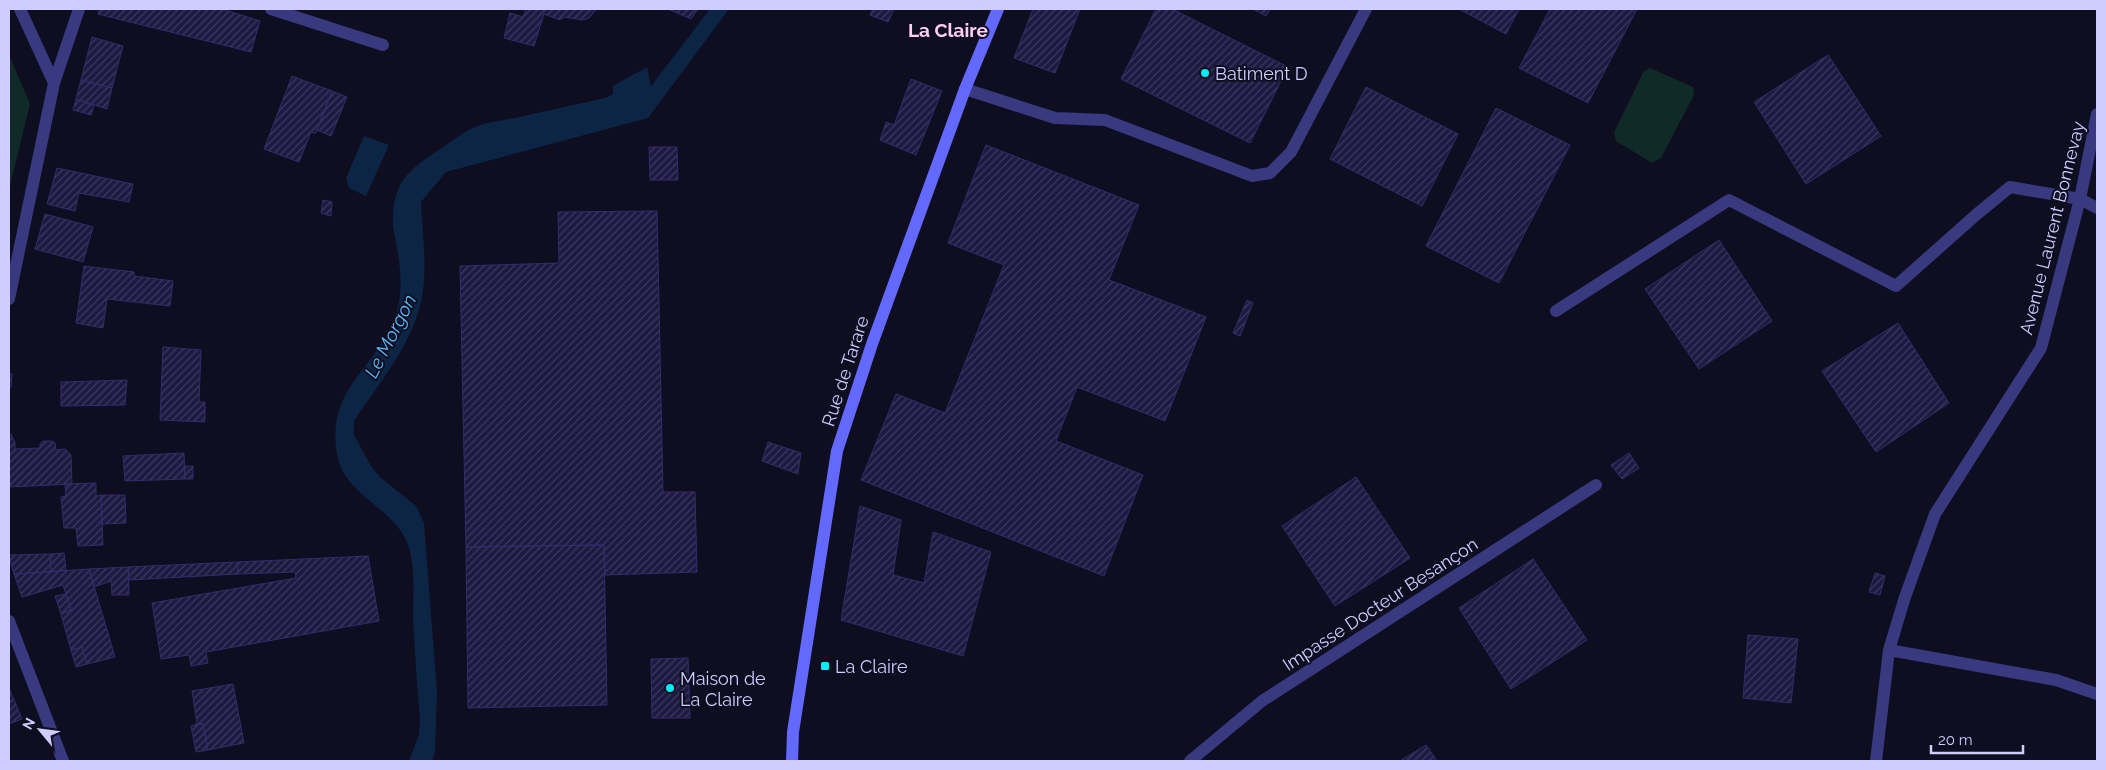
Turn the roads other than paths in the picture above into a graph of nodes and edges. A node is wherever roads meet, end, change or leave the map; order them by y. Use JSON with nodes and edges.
{"nodes":[{"id":1,"x":20,"y":9,"type":"edge"},
{"id":2,"x":79,"y":9,"type":"edge"},
{"id":3,"x":271,"y":9,"type":"edge"},
{"id":4,"x":998,"y":9,"type":"edge"},
{"id":5,"x":1366,"y":9,"type":"edge"},
{"id":6,"x":383,"y":45,"type":"dead end"},
{"id":7,"x":54,"y":83,"type":"junction"},
{"id":8,"x":965,"y":89,"type":"junction"},
{"id":9,"x":2097,"y":114,"type":"edge"},
{"id":10,"x":2080,"y":199,"type":"junction"},
{"id":11,"x":2097,"y":208,"type":"edge"},
{"id":12,"x":9,"y":299,"type":"edge"},
{"id":13,"x":1556,"y":311,"type":"dead end"},
{"id":14,"x":1596,"y":485,"type":"dead end"},
{"id":15,"x":9,"y":621,"type":"edge"},
{"id":16,"x":1889,"y":650,"type":"junction"},
{"id":17,"x":2097,"y":694,"type":"edge"},
{"id":18,"x":63,"y":761,"type":"edge"},
{"id":19,"x":792,"y":761,"type":"edge"},
{"id":20,"x":1190,"y":761,"type":"edge"},
{"id":21,"x":1876,"y":761,"type":"edge"}],
"edges":[{"from":1,"to":7,"type":"street"},
{"from":2,"to":7,"type":"street"},
{"from":3,"to":6,"type":"street"},
{"from":4,"to":8,"type":"main road","name":"Rue de Tarare"},
{"from":5,"to":8,"type":"street"},
{"from":7,"to":12,"type":"street"},
{"from":8,"to":19,"type":"main road","name":"Rue de Tarare"},
{"from":9,"to":10,"type":"street","name":"Avenue Laurent Bonnevay"},
{"from":10,"to":11,"type":"street"},
{"from":10,"to":13,"type":"street"},
{"from":10,"to":16,"type":"street","name":"Avenue Laurent Bonnevay"},
{"from":14,"to":20,"type":"street","name":"Impasse Docteur Besançon"},
{"from":15,"to":18,"type":"street"},
{"from":16,"to":17,"type":"street"},
{"from":16,"to":21,"type":"street","name":"Avenue Laurent Bonnevay"}]}
